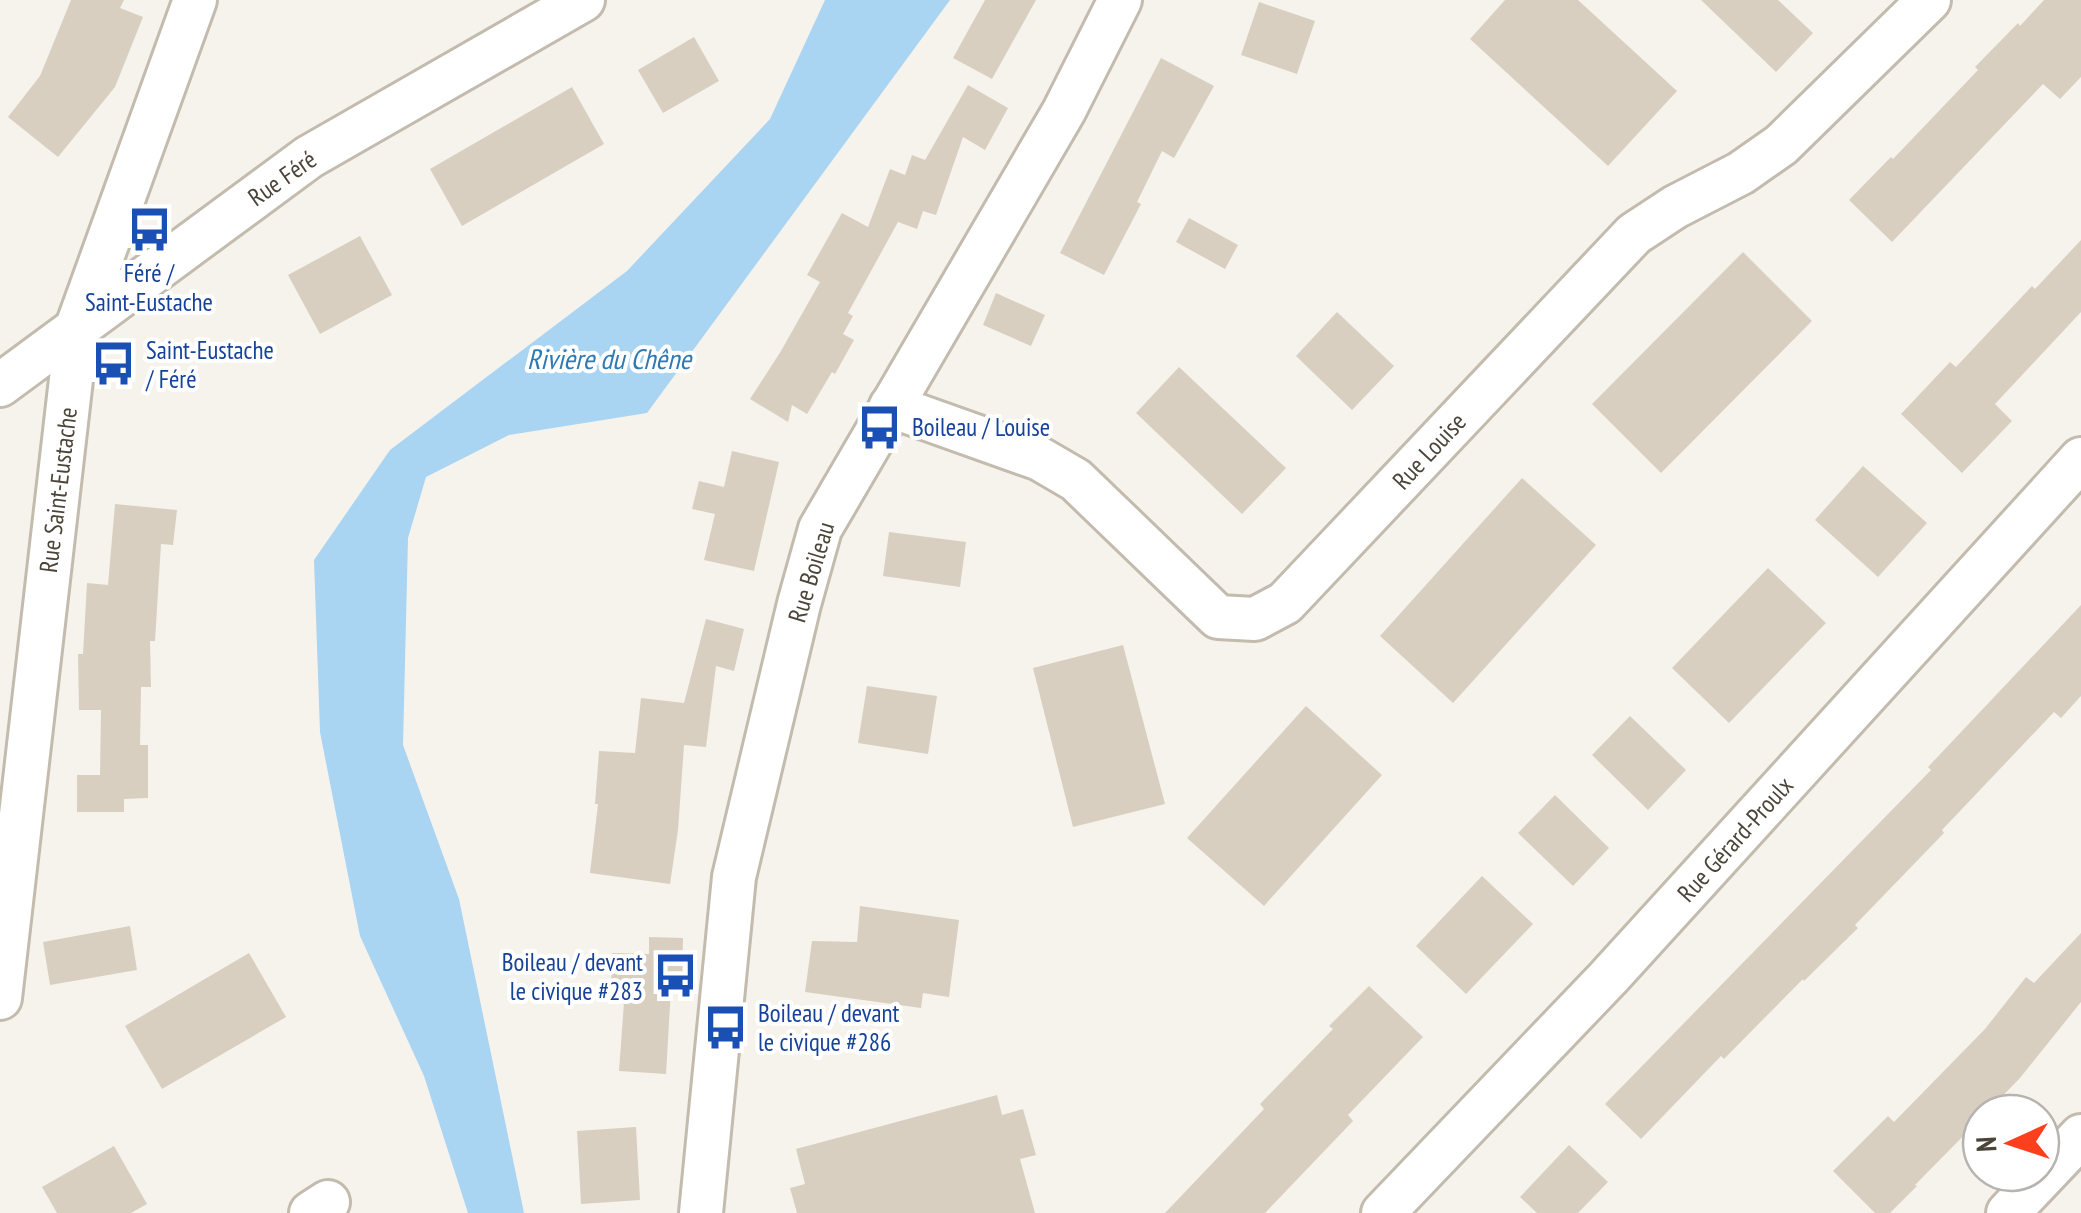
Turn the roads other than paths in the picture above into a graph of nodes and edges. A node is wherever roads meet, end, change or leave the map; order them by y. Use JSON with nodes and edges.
{"nodes":[{"id":1,"x":195,"y":0,"type":"edge"},
{"id":2,"x":583,"y":0,"type":"edge"},
{"id":3,"x":1120,"y":0,"type":"edge"},
{"id":4,"x":1919,"y":3,"type":"edge"},
{"id":5,"x":77,"y":327,"type":"junction"},
{"id":6,"x":0,"y":385,"type":"edge"},
{"id":7,"x":890,"y":406,"type":"junction"},
{"id":8,"x":2081,"y":460,"type":"edge"},
{"id":9,"x":0,"y":998,"type":"edge"},
{"id":10,"x":2081,"y":1136,"type":"edge"},
{"id":11,"x":702,"y":1213,"type":"edge"},
{"id":12,"x":1383,"y":1213,"type":"edge"},
{"id":13,"x":2008,"y":1213,"type":"edge"}],
"edges":[{"from":1,"to":5,"type":"street","name":"Rue Saint-Eustache"},
{"from":2,"to":5,"type":"street","name":"Rue Féré"},
{"from":3,"to":7,"type":"street","name":"Rue Boileau"},
{"from":4,"to":7,"type":"street","name":"Rue Louise"},
{"from":5,"to":6,"type":"street","name":"Rue Féré"},
{"from":5,"to":9,"type":"street","name":"Rue Saint-Eustache"},
{"from":7,"to":11,"type":"street","name":"Rue Boileau"},
{"from":8,"to":12,"type":"street","name":"Rue Gérard-Proulx"},
{"from":10,"to":13,"type":"street"}]}
